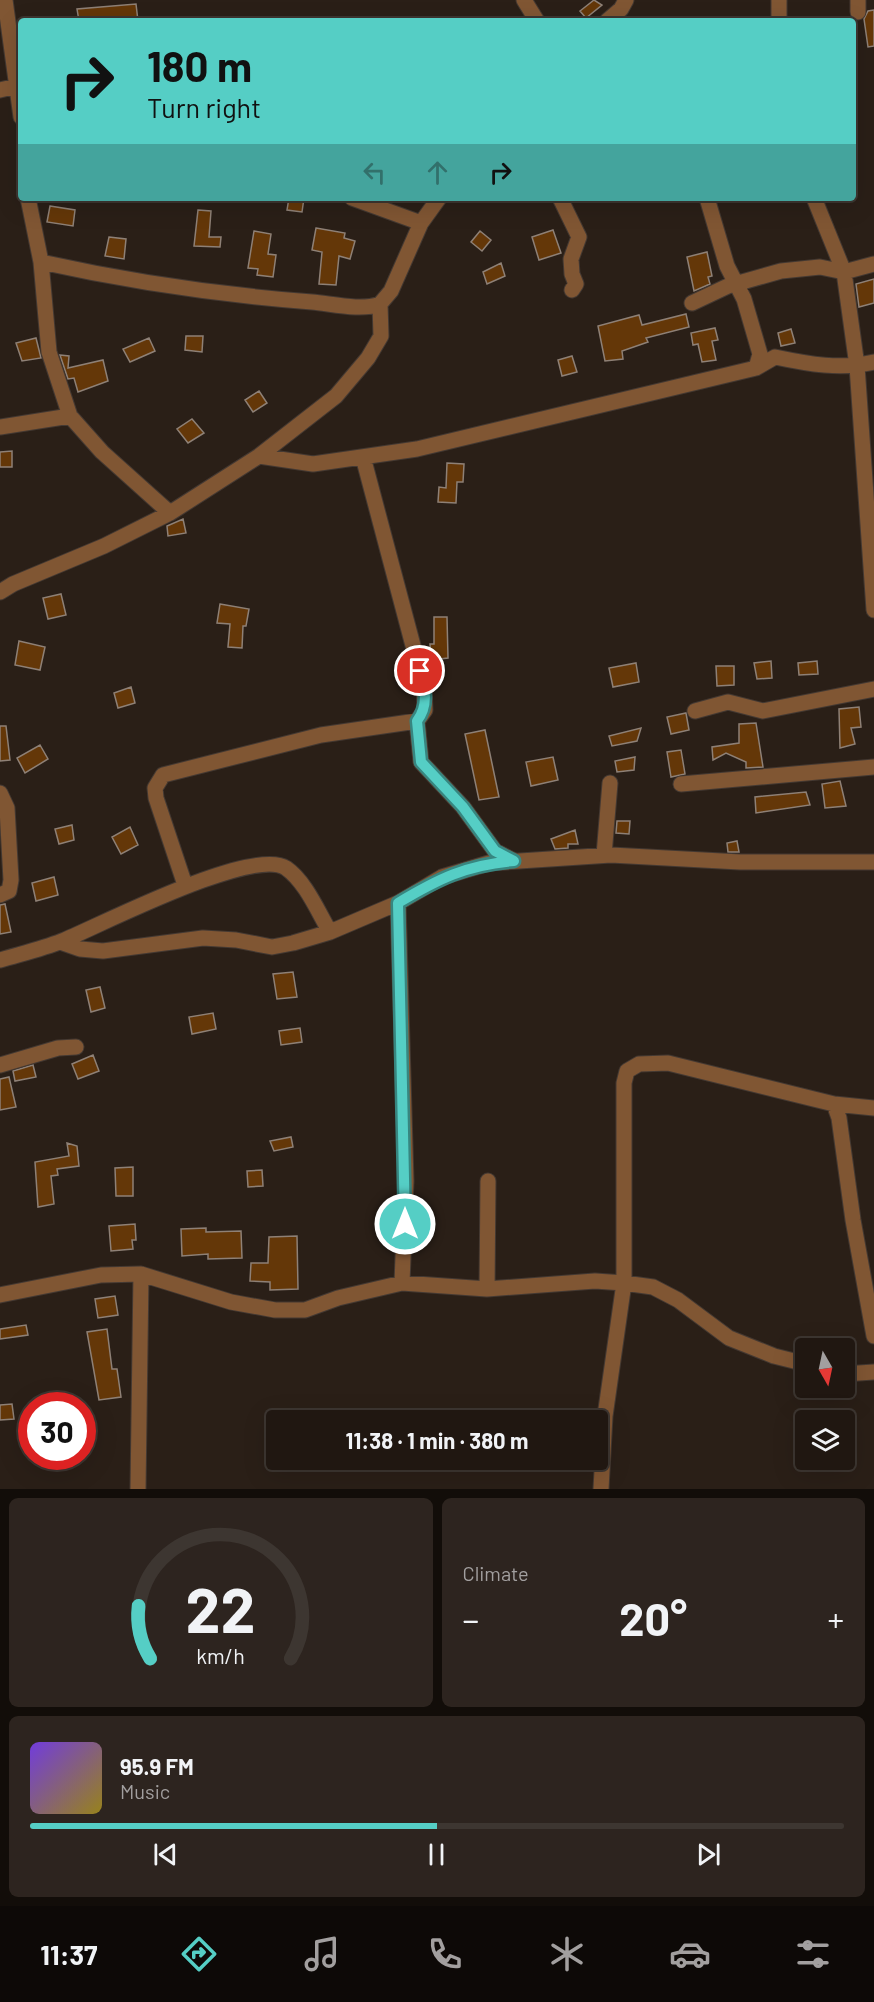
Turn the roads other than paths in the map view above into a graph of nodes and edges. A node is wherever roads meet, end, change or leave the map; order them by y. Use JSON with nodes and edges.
{"nodes":[{"id":1,"x":524,"y":0,"type":"edge"},
{"id":2,"x":626,"y":0,"type":"edge"},
{"id":3,"x":779,"y":0,"type":"edge"},
{"id":4,"x":4,"y":6,"type":"edge"},
{"id":5,"x":535,"y":18,"type":"edge"},
{"id":6,"x":610,"y":18,"type":"edge"},
{"id":7,"x":779,"y":18,"type":"edge"},
{"id":8,"x":17,"y":86,"type":"junction"},
{"id":9,"x":0,"y":90,"type":"edge"},
{"id":10,"x":18,"y":94,"type":"edge"},
{"id":11,"x":29,"y":201,"type":"edge"},
{"id":12,"x":360,"y":201,"type":"edge"},
{"id":13,"x":437,"y":201,"type":"edge"},
{"id":14,"x":561,"y":201,"type":"edge"},
{"id":15,"x":708,"y":201,"type":"edge"},
{"id":16,"x":815,"y":201,"type":"edge"},
{"id":17,"x":421,"y":223,"type":"junction"},
{"id":18,"x":41,"y":262,"type":"junction"},
{"id":19,"x":874,"y":264,"type":"edge"},
{"id":20,"x":844,"y":272,"type":"junction"},
{"id":21,"x":735,"y":284,"type":"junction"},
{"id":22,"x":572,"y":290,"type":"dead end"},
{"id":23,"x":692,"y":303,"type":"dead end"},
{"id":24,"x":380,"y":304,"type":"junction"},
{"id":25,"x":874,"y":362,"type":"edge"},
{"id":26,"x":857,"y":366,"type":"junction"},
{"id":27,"x":756,"y":368,"type":"junction"},
{"id":28,"x":70,"y":416,"type":"junction"},
{"id":29,"x":0,"y":427,"type":"edge"},
{"id":30,"x":259,"y":456,"type":"junction"},
{"id":31,"x":363,"y":457,"type":"junction"},
{"id":32,"x":170,"y":513,"type":"junction"},
{"id":33,"x":0,"y":592,"type":"edge"},
{"id":34,"x":874,"y":610,"type":"edge"},
{"id":35,"x":874,"y":689,"type":"edge"},
{"id":36,"x":695,"y":711,"type":"dead end"},
{"id":37,"x":417,"y":721,"type":"junction"},
{"id":38,"x":874,"y":767,"type":"edge"},
{"id":39,"x":610,"y":783,"type":"dead end"},
{"id":40,"x":681,"y":784,"type":"dead end"},
{"id":41,"x":0,"y":793,"type":"edge"},
{"id":42,"x":604,"y":855,"type":"junction"},
{"id":43,"x":514,"y":861,"type":"junction"},
{"id":44,"x":874,"y":862,"type":"edge"},
{"id":45,"x":185,"y":885,"type":"junction"},
{"id":46,"x":0,"y":896,"type":"edge"},
{"id":47,"x":398,"y":903,"type":"junction"},
{"id":48,"x":330,"y":932,"type":"junction"},
{"id":49,"x":60,"y":942,"type":"junction"},
{"id":50,"x":0,"y":960,"type":"edge"},
{"id":51,"x":76,"y":1047,"type":"dead end"},
{"id":52,"x":0,"y":1065,"type":"edge"},
{"id":53,"x":834,"y":1104,"type":"junction"},
{"id":54,"x":874,"y":1108,"type":"edge"},
{"id":55,"x":488,"y":1181,"type":"dead end"},
{"id":56,"x":141,"y":1274,"type":"junction"},
{"id":57,"x":402,"y":1283,"type":"junction"},
{"id":58,"x":624,"y":1283,"type":"junction"},
{"id":59,"x":487,"y":1290,"type":"junction"},
{"id":60,"x":0,"y":1295,"type":"edge"},
{"id":61,"x":874,"y":1336,"type":"edge"},
{"id":62,"x":795,"y":1361,"type":"edge"},
{"id":63,"x":874,"y":1372,"type":"edge"},
{"id":64,"x":855,"y":1373,"type":"edge"},
{"id":65,"x":138,"y":1489,"type":"edge"},
{"id":66,"x":601,"y":1489,"type":"edge"}],
"edges":[{"from":1,"to":5,"type":"street"},
{"from":2,"to":6,"type":"street"},
{"from":3,"to":7,"type":"street"},
{"from":4,"to":8,"type":"street"},
{"from":8,"to":9,"type":"street"},
{"from":8,"to":10,"type":"street"},
{"from":11,"to":18,"type":"street"},
{"from":12,"to":17,"type":"street"},
{"from":13,"to":17,"type":"street"},
{"from":14,"to":22,"type":"street"},
{"from":15,"to":21,"type":"street"},
{"from":16,"to":20,"type":"street"},
{"from":17,"to":24,"type":"street"},
{"from":18,"to":24,"type":"street"},
{"from":18,"to":28,"type":"street"},
{"from":19,"to":20,"type":"street"},
{"from":20,"to":21,"type":"street"},
{"from":20,"to":26,"type":"street"},
{"from":21,"to":23,"type":"street"},
{"from":21,"to":27,"type":"street"},
{"from":24,"to":30,"type":"street"},
{"from":25,"to":26,"type":"street"},
{"from":26,"to":27,"type":"street"},
{"from":26,"to":34,"type":"street"},
{"from":27,"to":31,"type":"street"},
{"from":28,"to":29,"type":"street"},
{"from":28,"to":32,"type":"street"},
{"from":30,"to":31,"type":"street"},
{"from":30,"to":32,"type":"street"},
{"from":31,"to":37,"type":"street"},
{"from":32,"to":33,"type":"street"},
{"from":35,"to":36,"type":"street"},
{"from":37,"to":43,"type":"street"},
{"from":37,"to":45,"type":"street"},
{"from":38,"to":40,"type":"street"},
{"from":39,"to":42,"type":"street"},
{"from":41,"to":46,"type":"street"},
{"from":42,"to":43,"type":"street"},
{"from":42,"to":44,"type":"street"},
{"from":43,"to":47,"type":"street"},
{"from":45,"to":48,"type":"street"},
{"from":45,"to":49,"type":"street"},
{"from":47,"to":48,"type":"street"},
{"from":47,"to":57,"type":"street"},
{"from":48,"to":49,"type":"street"},
{"from":49,"to":50,"type":"street"},
{"from":51,"to":52,"type":"street"},
{"from":53,"to":54,"type":"street"},
{"from":53,"to":58,"type":"street"},
{"from":53,"to":61,"type":"street"},
{"from":55,"to":59,"type":"street"},
{"from":56,"to":57,"type":"street"},
{"from":56,"to":60,"type":"street"},
{"from":56,"to":65,"type":"street"},
{"from":57,"to":59,"type":"street"},
{"from":58,"to":59,"type":"street"},
{"from":58,"to":62,"type":"street"},
{"from":58,"to":66,"type":"street"},
{"from":63,"to":64,"type":"street"}]}
